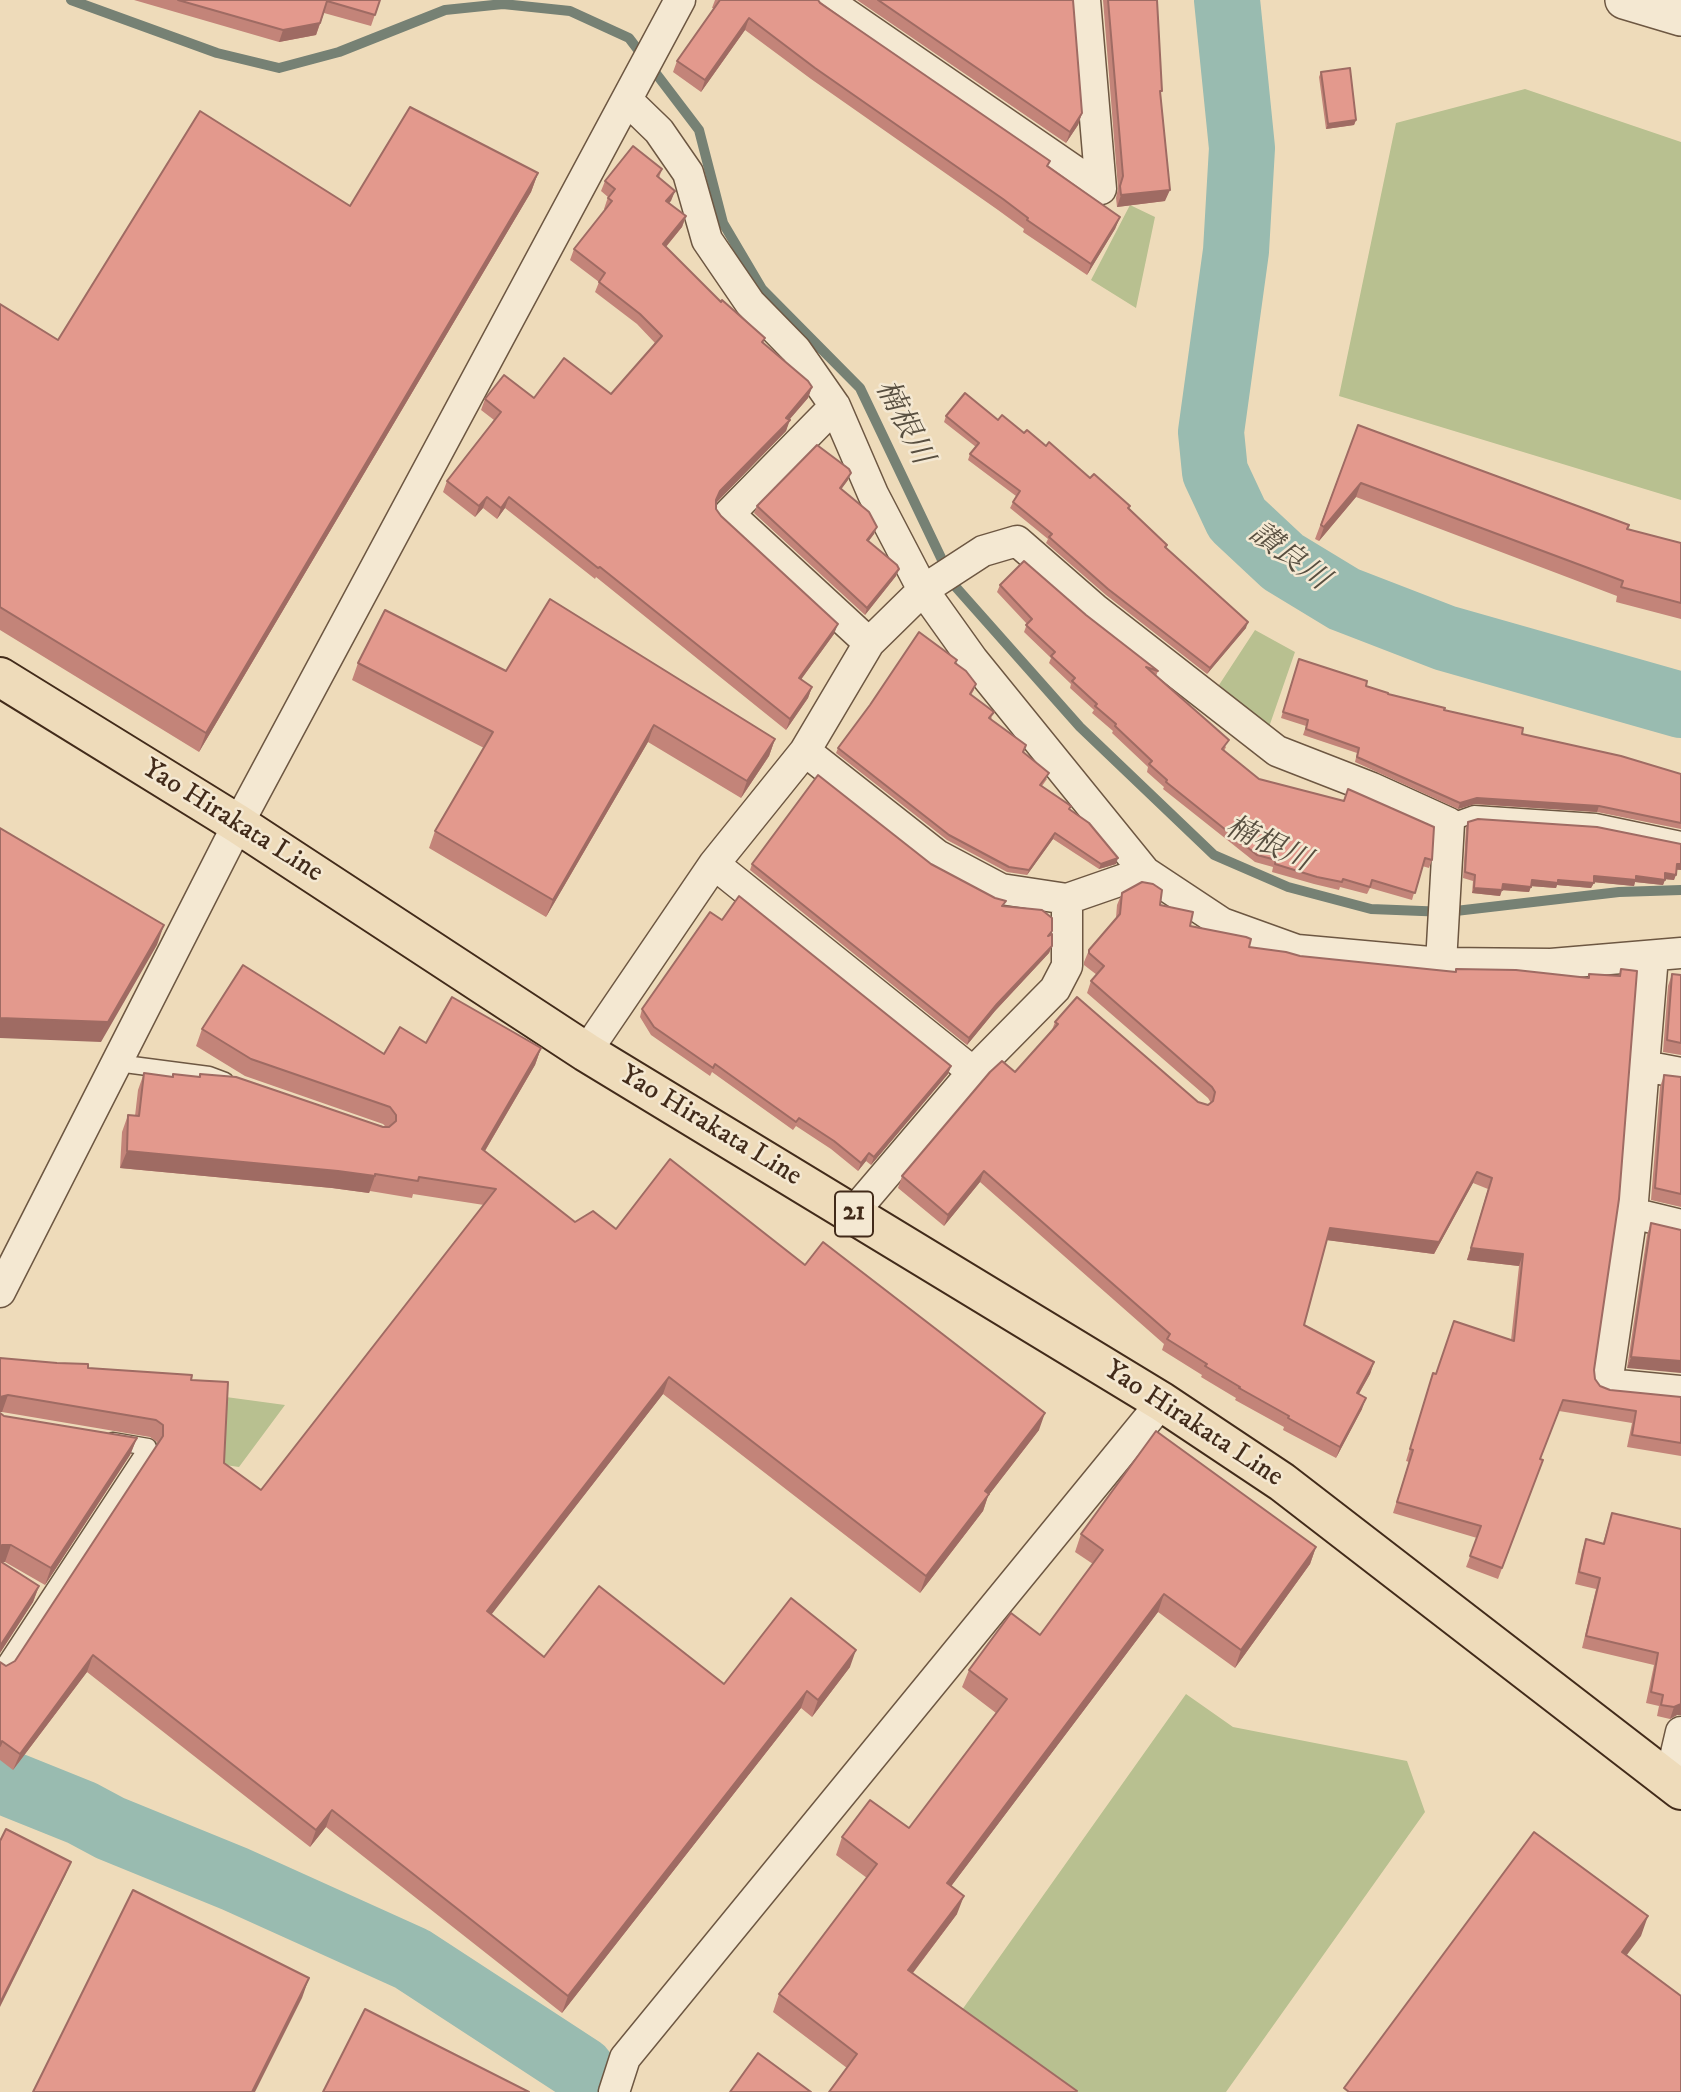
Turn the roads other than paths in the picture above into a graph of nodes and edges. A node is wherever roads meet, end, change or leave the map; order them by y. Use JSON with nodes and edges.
{"nodes":[{"id":1,"x":680,"y":0,"type":"edge"},
{"id":2,"x":827,"y":0,"type":"edge"},
{"id":3,"x":1624,"y":0,"type":"edge"},
{"id":4,"x":1083,"y":1,"type":"edge"},
{"id":5,"x":1681,"y":18,"type":"edge"},
{"id":6,"x":632,"y":92,"type":"junction"},
{"id":7,"x":835,"y":406,"type":"junction"},
{"id":8,"x":929,"y":586,"type":"junction"},
{"id":9,"x":869,"y":643,"type":"junction"},
{"id":10,"x":0,"y":677,"type":"edge"},
{"id":11,"x":805,"y":751,"type":"junction"},
{"id":12,"x":1449,"y":823,"type":"junction"},
{"id":13,"x":238,"y":824,"type":"junction"},
{"id":14,"x":1681,"y":841,"type":"edge"},
{"id":15,"x":714,"y":864,"type":"junction"},
{"id":16,"x":1145,"y":872,"type":"junction"},
{"id":17,"x":1067,"y":899,"type":"junction"},
{"id":18,"x":1442,"y":949,"type":"junction"},
{"id":19,"x":1667,"y":954,"type":"edge"},
{"id":20,"x":586,"y":1052,"type":"junction"},
{"id":21,"x":117,"y":1063,"type":"junction"},
{"id":22,"x":1644,"y":1066,"type":"junction"},
{"id":23,"x":973,"y":1072,"type":"junction"},
{"id":24,"x":1681,"y":1073,"type":"edge"},
{"id":25,"x":236,"y":1084,"type":"edge"},
{"id":26,"x":1632,"y":1213,"type":"junction"},
{"id":27,"x":852,"y":1214,"type":"junction"},
{"id":28,"x":1681,"y":1224,"type":"edge"},
{"id":29,"x":0,"y":1292,"type":"edge"},
{"id":30,"x":1681,"y":1391,"type":"edge"},
{"id":31,"x":1162,"y":1402,"type":"junction"},
{"id":32,"x":94,"y":1438,"type":"edge"},
{"id":33,"x":0,"y":1672,"type":"edge"},
{"id":34,"x":1681,"y":1732,"type":"edge"},
{"id":35,"x":1674,"y":1784,"type":"edge"},
{"id":36,"x":614,"y":2092,"type":"edge"}],
"edges":[{"from":1,"to":6,"type":"street"},
{"from":2,"to":4,"type":"street"},
{"from":3,"to":5,"type":"street"},
{"from":6,"to":7,"type":"street"},
{"from":6,"to":13,"type":"street"},
{"from":7,"to":8,"type":"street"},
{"from":7,"to":9,"type":"street"},
{"from":8,"to":9,"type":"street"},
{"from":8,"to":12,"type":"street"},
{"from":8,"to":16,"type":"street"},
{"from":9,"to":11,"type":"street"},
{"from":10,"to":13,"type":"main road","name":"Yao Hirakata Line","number":"21"},
{"from":11,"to":15,"type":"street"},
{"from":11,"to":17,"type":"street"},
{"from":12,"to":14,"type":"lane"},
{"from":12,"to":18,"type":"street"},
{"from":13,"to":20,"type":"main road","name":"Yao Hirakata Line","number":"21"},
{"from":13,"to":21,"type":"street"},
{"from":15,"to":20,"type":"street"},
{"from":15,"to":23,"type":"street"},
{"from":16,"to":17,"type":"street"},
{"from":16,"to":18,"type":"street"},
{"from":17,"to":23,"type":"street"},
{"from":18,"to":19,"type":"street"},
{"from":19,"to":22,"type":"street"},
{"from":20,"to":27,"type":"main road","name":"Yao Hirakata Line","number":"21"},
{"from":21,"to":25,"type":"lane"},
{"from":21,"to":29,"type":"street"},
{"from":22,"to":24,"type":"street"},
{"from":22,"to":26,"type":"street"},
{"from":23,"to":27,"type":"street"},
{"from":26,"to":28,"type":"street"},
{"from":26,"to":30,"type":"street"},
{"from":27,"to":31,"type":"main road","name":"Yao Hirakata Line","number":"21"},
{"from":31,"to":35,"type":"main road","name":"Yao Hirakata Line","number":"21"},
{"from":31,"to":36,"type":"street"},
{"from":32,"to":33,"type":"lane"},
{"from":34,"to":35,"type":"street"}]}
